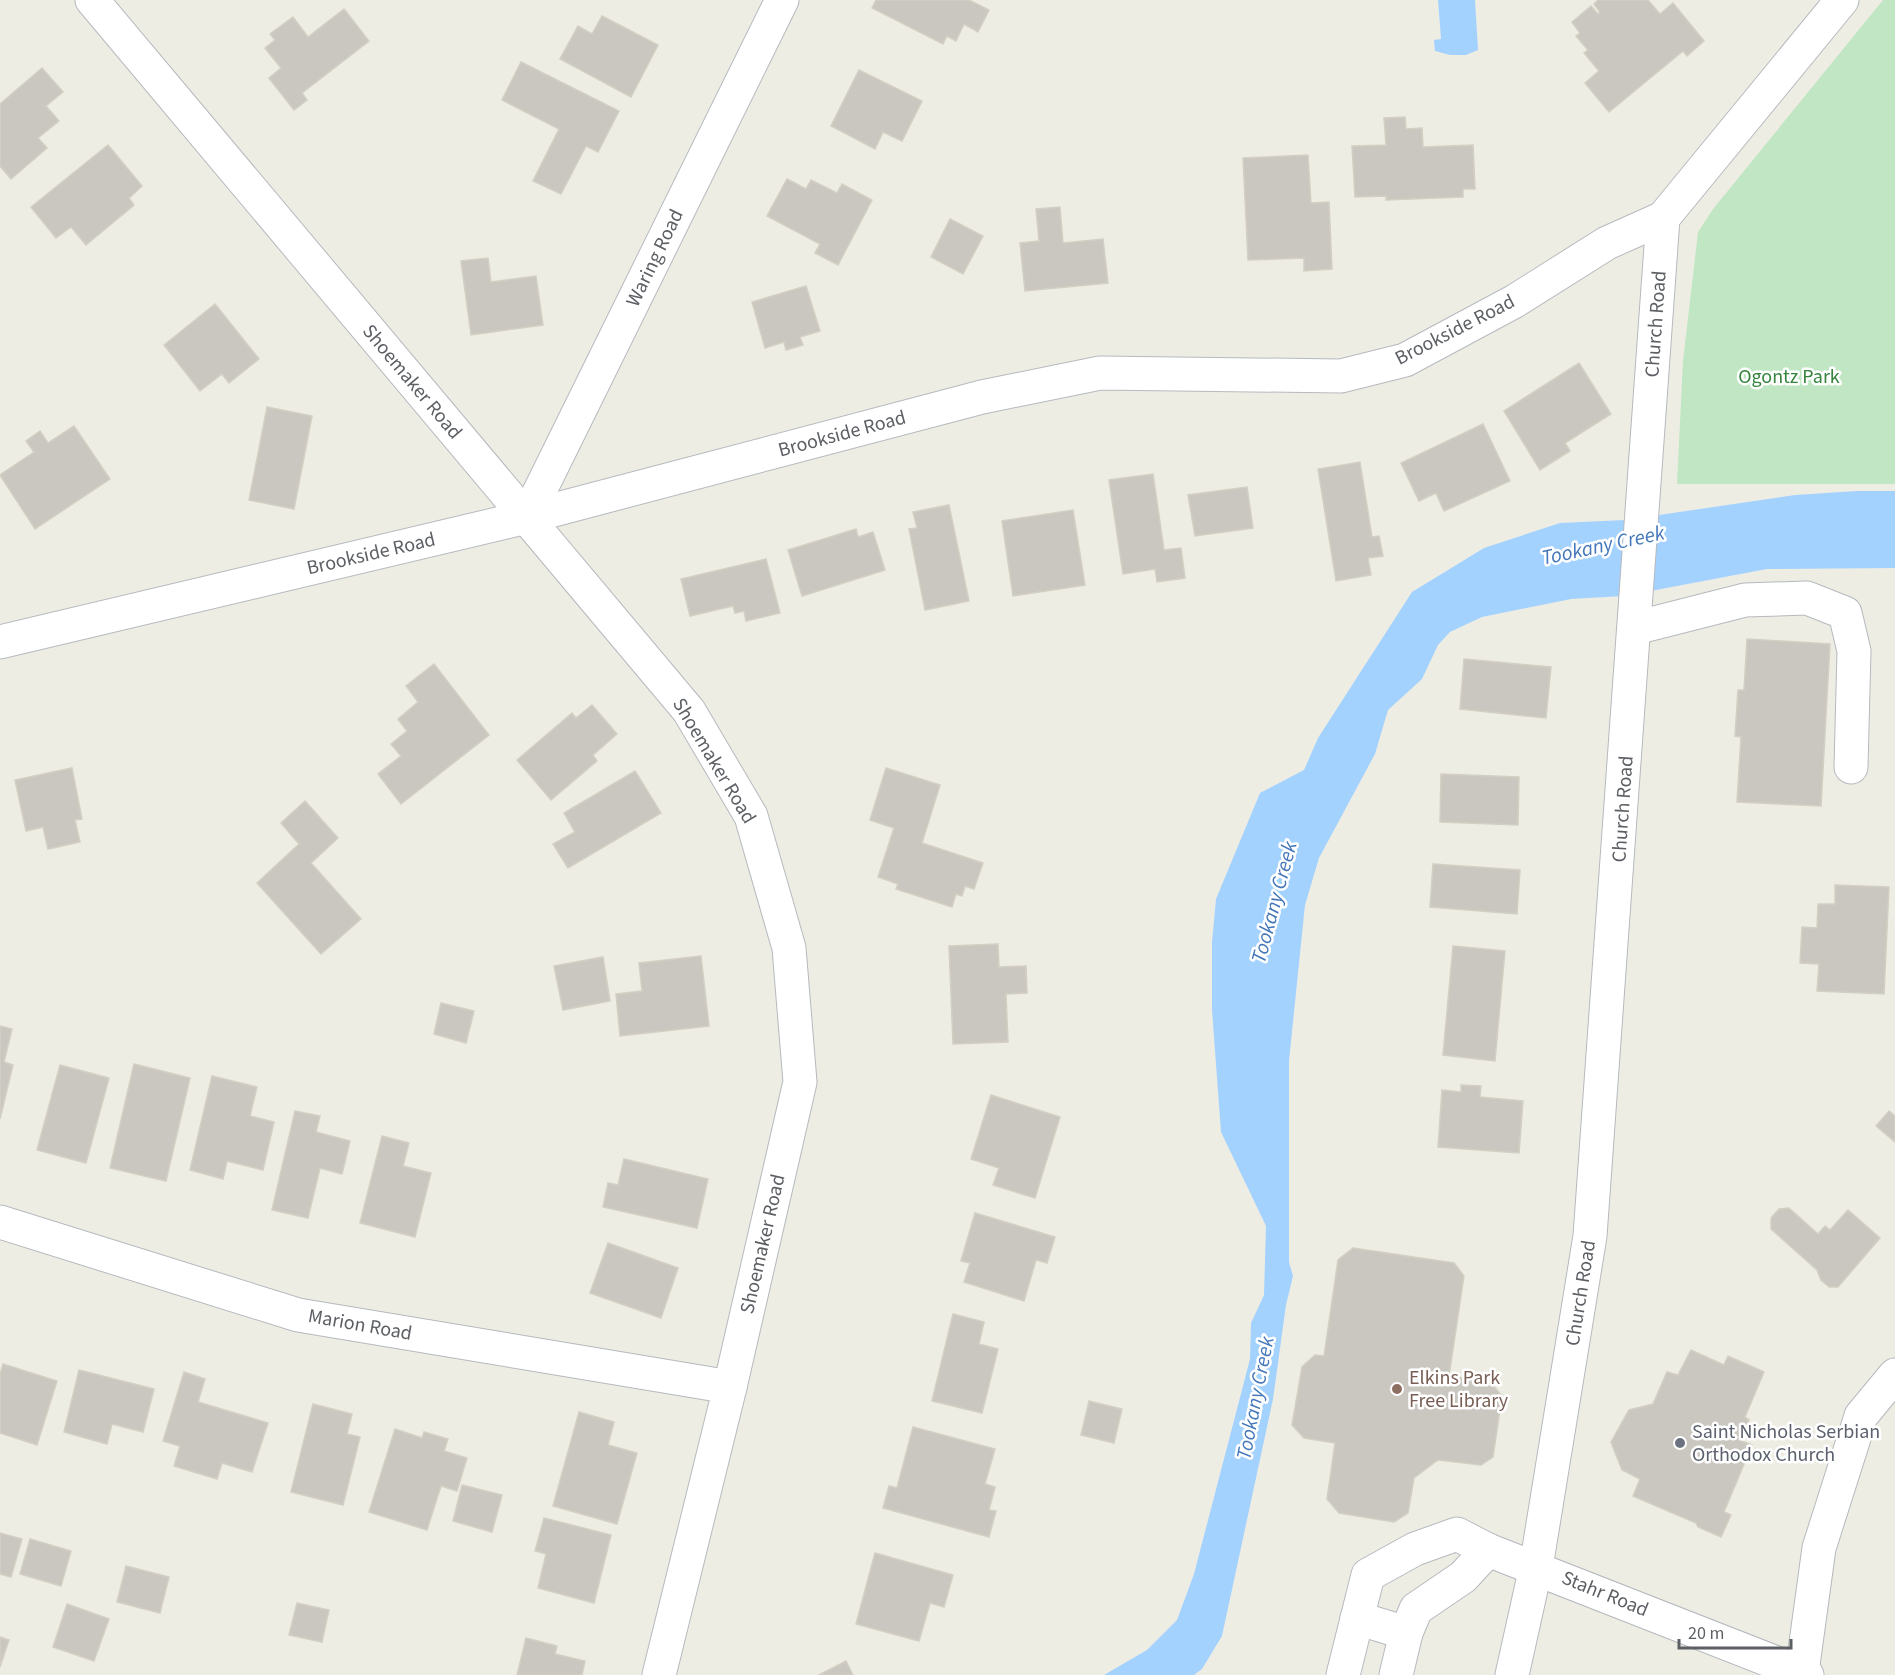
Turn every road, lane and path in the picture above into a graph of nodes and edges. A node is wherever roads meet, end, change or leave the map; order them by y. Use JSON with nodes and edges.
{"nodes":[{"id":1,"x":92,"y":0,"type":"edge"},
{"id":2,"x":782,"y":0,"type":"edge"},
{"id":3,"x":1842,"y":0,"type":"edge"},
{"id":4,"x":1664,"y":218,"type":"junction"},
{"id":5,"x":526,"y":517,"type":"junction"},
{"id":6,"x":1636,"y":613,"type":"junction"},
{"id":7,"x":0,"y":642,"type":"edge"},
{"id":8,"x":1851,"y":767,"type":"dead end"},
{"id":9,"x":0,"y":1222,"type":"edge"},
{"id":10,"x":1895,"y":1375,"type":"edge"},
{"id":11,"x":730,"y":1387,"type":"junction"},
{"id":12,"x":1488,"y":1550,"type":"junction"},
{"id":13,"x":1536,"y":1567,"type":"junction"},
{"id":14,"x":1357,"y":1618,"type":"junction"},
{"id":15,"x":1406,"y":1633,"type":"junction"},
{"id":16,"x":1805,"y":1674,"type":"edge"},
{"id":17,"x":659,"y":1675,"type":"edge"},
{"id":18,"x":1343,"y":1675,"type":"edge"},
{"id":19,"x":1396,"y":1675,"type":"edge"},
{"id":20,"x":1512,"y":1675,"type":"edge"}],
"edges":[{"from":1,"to":5,"type":"street","name":"Shoemaker Road"},
{"from":2,"to":5,"type":"street","name":"Waring Road"},
{"from":3,"to":4,"type":"street"},
{"from":4,"to":5,"type":"street","name":"Brookside Road"},
{"from":4,"to":6,"type":"street","name":"Church Road"},
{"from":5,"to":7,"type":"street","name":"Brookside Road"},
{"from":5,"to":11,"type":"street","name":"Shoemaker Road"},
{"from":6,"to":8,"type":"street"},
{"from":6,"to":13,"type":"street","name":"Church Road"},
{"from":9,"to":11,"type":"street","name":"Marion Road"},
{"from":10,"to":16,"type":"street"},
{"from":11,"to":17,"type":"street","name":"Shoemaker Road"},
{"from":12,"to":13,"type":"street","name":"Stahr Road"},
{"from":12,"to":14,"type":"street","name":"Stahr Road"},
{"from":12,"to":15,"type":"street"},
{"from":13,"to":16,"type":"street","name":"Stahr Road"},
{"from":13,"to":20,"type":"street","name":"Church Road"},
{"from":14,"to":15,"type":"street"},
{"from":14,"to":18,"type":"street"},
{"from":15,"to":19,"type":"street"}]}
